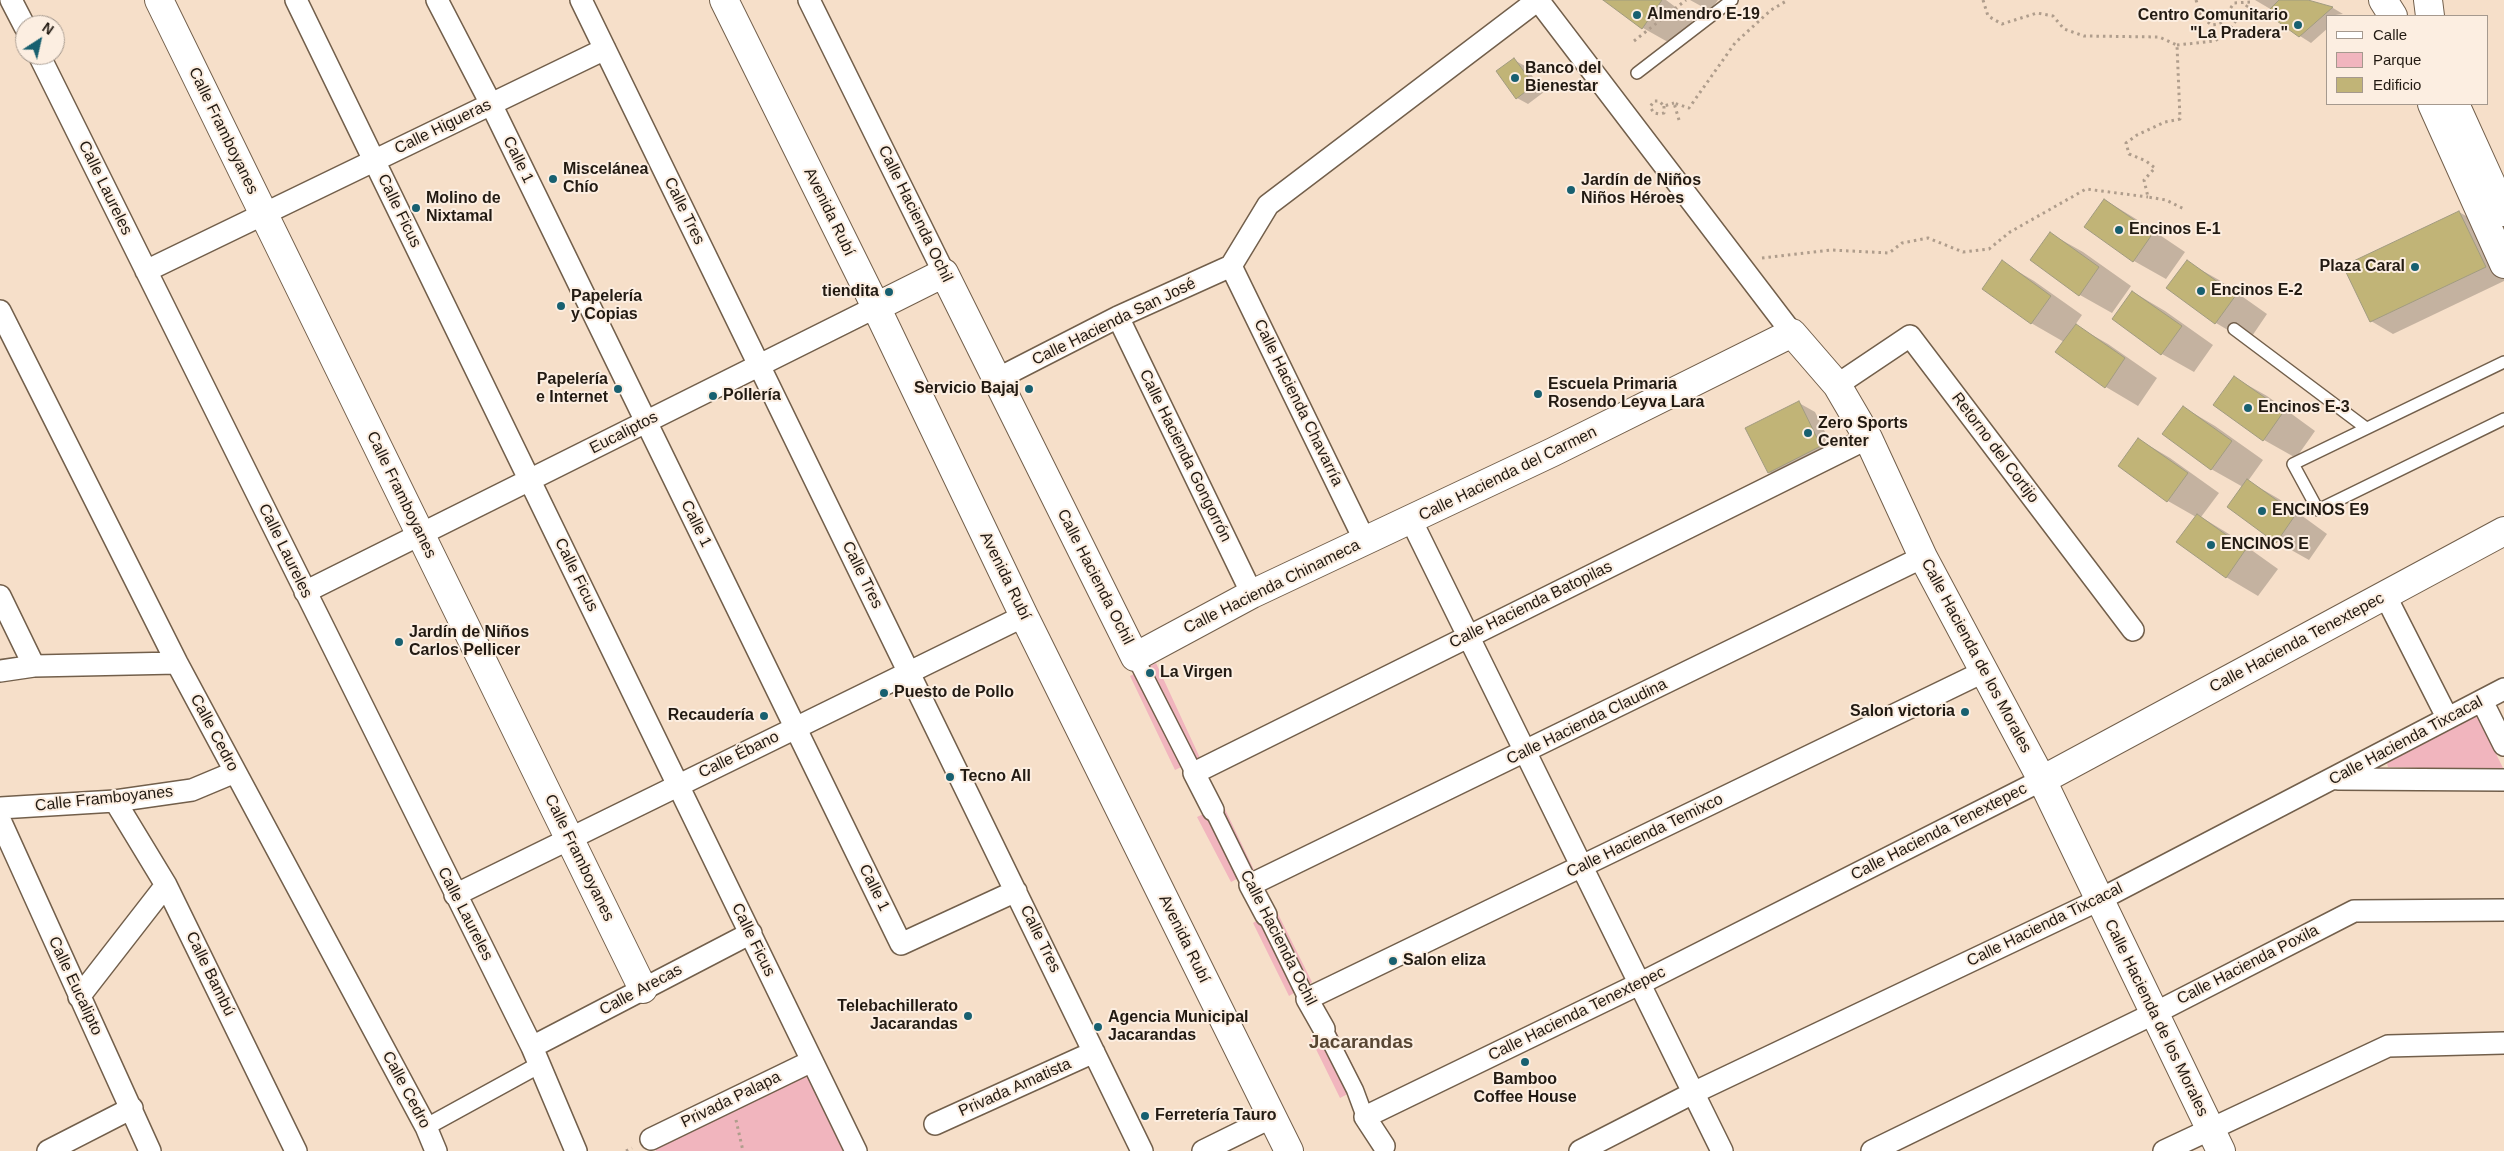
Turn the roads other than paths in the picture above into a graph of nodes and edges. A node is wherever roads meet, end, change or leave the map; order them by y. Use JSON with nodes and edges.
{"nodes":[{"id":1,"x":12,"y":0,"type":"edge"},
{"id":2,"x":159,"y":0,"type":"edge"},
{"id":3,"x":296,"y":0,"type":"edge"},
{"id":4,"x":437,"y":0,"type":"edge"},
{"id":5,"x":581,"y":0,"type":"edge"},
{"id":6,"x":724,"y":0,"type":"edge"},
{"id":7,"x":809,"y":0,"type":"edge"},
{"id":8,"x":1538,"y":0,"type":"edge"},
{"id":9,"x":1732,"y":0,"type":"edge"},
{"id":10,"x":2383,"y":0,"type":"edge"},
{"id":11,"x":2428,"y":0,"type":"edge"},
{"id":12,"x":19,"y":15,"type":"edge"},
{"id":13,"x":2392,"y":15,"type":"edge"},
{"id":14,"x":2430,"y":15,"type":"edge"},
{"id":15,"x":605,"y":49,"type":"junction"},
{"id":16,"x":44,"y":65,"type":"edge"},
{"id":17,"x":1637,"y":73,"type":"dead end"},
{"id":18,"x":491,"y":104,"type":"junction"},
{"id":19,"x":2432,"y":105,"type":"edge"},
{"id":20,"x":2455,"y":105,"type":"edge"},
{"id":21,"x":374,"y":160,"type":"junction"},
{"id":22,"x":2504,"y":212,"type":"edge"},
{"id":23,"x":264,"y":214,"type":"junction"},
{"id":24,"x":2504,"y":264,"type":"edge"},
{"id":25,"x":1231,"y":266,"type":"junction"},
{"id":26,"x":146,"y":271,"type":"junction"},
{"id":27,"x":944,"y":273,"type":"junction"},
{"id":28,"x":876,"y":307,"type":"junction"},
{"id":29,"x":0,"y":311,"type":"edge"},
{"id":30,"x":1118,"y":318,"type":"junction"},
{"id":31,"x":2234,"y":329,"type":"dead end"},
{"id":32,"x":1792,"y":333,"type":"junction"},
{"id":33,"x":2504,"y":362,"type":"edge"},
{"id":34,"x":759,"y":365,"type":"junction"},
{"id":35,"x":997,"y":379,"type":"junction"},
{"id":36,"x":1837,"y":385,"type":"junction"},
{"id":37,"x":2504,"y":419,"type":"edge"},
{"id":38,"x":646,"y":422,"type":"junction"},
{"id":39,"x":2366,"y":428,"type":"junction"},
{"id":40,"x":1868,"y":438,"type":"junction"},
{"id":41,"x":530,"y":480,"type":"junction"},
{"id":42,"x":1411,"y":520,"type":"junction"},
{"id":43,"x":2504,"y":531,"type":"edge"},
{"id":44,"x":421,"y":534,"type":"junction"},
{"id":45,"x":1365,"y":541,"type":"junction"},
{"id":46,"x":1923,"y":557,"type":"junction"},
{"id":47,"x":305,"y":592,"type":"junction"},
{"id":48,"x":1252,"y":594,"type":"junction"},
{"id":49,"x":2386,"y":595,"type":"junction"},
{"id":50,"x":0,"y":596,"type":"edge"},
{"id":51,"x":1024,"y":616,"type":"junction"},
{"id":52,"x":2132,"y":630,"type":"dead end"},
{"id":53,"x":1468,"y":636,"type":"junction"},
{"id":54,"x":1135,"y":657,"type":"junction"},
{"id":55,"x":177,"y":663,"type":"junction"},
{"id":56,"x":34,"y":666,"type":"junction"},
{"id":57,"x":0,"y":671,"type":"edge"},
{"id":58,"x":909,"y":672,"type":"junction"},
{"id":59,"x":1983,"y":672,"type":"junction"},
{"id":60,"x":2504,"y":689,"type":"edge"},
{"id":61,"x":2482,"y":701,"type":"junction"},
{"id":62,"x":2446,"y":717,"type":"junction"},
{"id":63,"x":795,"y":728,"type":"junction"},
{"id":64,"x":2504,"y":745,"type":"edge"},
{"id":65,"x":1525,"y":753,"type":"junction"},
{"id":66,"x":235,"y":772,"type":"junction"},
{"id":67,"x":1194,"y":773,"type":"junction"},
{"id":68,"x":2335,"y":779,"type":"junction"},
{"id":69,"x":2042,"y":780,"type":"junction"},
{"id":70,"x":2504,"y":780,"type":"edge"},
{"id":71,"x":678,"y":785,"type":"junction"},
{"id":72,"x":115,"y":801,"type":"junction"},
{"id":73,"x":0,"y":808,"type":"edge"},
{"id":74,"x":1213,"y":810,"type":"joint"},
{"id":75,"x":0,"y":820,"type":"edge"},
{"id":76,"x":569,"y":837,"type":"junction"},
{"id":77,"x":1582,"y":867,"type":"junction"},
{"id":78,"x":1250,"y":884,"type":"junction"},
{"id":79,"x":166,"y":885,"type":"junction"},
{"id":80,"x":1016,"y":891,"type":"junction"},
{"id":81,"x":455,"y":895,"type":"junction"},
{"id":82,"x":2099,"y":900,"type":"junction"},
{"id":83,"x":2504,"y":910,"type":"edge"},
{"id":84,"x":1266,"y":915,"type":"joint"},
{"id":85,"x":751,"y":933,"type":"junction"},
{"id":86,"x":1639,"y":984,"type":"junction"},
{"id":87,"x":643,"y":989,"type":"junction"},
{"id":88,"x":79,"y":997,"type":"junction"},
{"id":89,"x":1307,"y":999,"type":"junction"},
{"id":90,"x":2155,"y":1013,"type":"junction"},
{"id":91,"x":1324,"y":1029,"type":"joint"},
{"id":92,"x":2504,"y":1043,"type":"edge"},
{"id":93,"x":1094,"y":1052,"type":"junction"},
{"id":94,"x":536,"y":1056,"type":"junction"},
{"id":95,"x":812,"y":1061,"type":"junction"},
{"id":96,"x":1693,"y":1093,"type":"junction"},
{"id":97,"x":132,"y":1108,"type":"junction"},
{"id":98,"x":1272,"y":1117,"type":"junction"},
{"id":99,"x":1366,"y":1117,"type":"junction"},
{"id":100,"x":935,"y":1124,"type":"dead end"},
{"id":101,"x":426,"y":1127,"type":"junction"},
{"id":102,"x":651,"y":1139,"type":"dead end"},
{"id":103,"x":2215,"y":1140,"type":"edge"},
{"id":104,"x":1385,"y":1149,"type":"edge"},
{"id":105,"x":1140,"y":1150,"type":"edge"},
{"id":106,"x":48,"y":1151,"type":"edge"},
{"id":107,"x":150,"y":1151,"type":"edge"},
{"id":108,"x":296,"y":1151,"type":"edge"},
{"id":109,"x":436,"y":1151,"type":"edge"},
{"id":110,"x":576,"y":1151,"type":"edge"},
{"id":111,"x":856,"y":1151,"type":"edge"},
{"id":112,"x":1203,"y":1151,"type":"edge"},
{"id":113,"x":1289,"y":1151,"type":"edge"},
{"id":114,"x":1580,"y":1151,"type":"edge"},
{"id":115,"x":1722,"y":1151,"type":"edge"},
{"id":116,"x":1872,"y":1151,"type":"edge"},
{"id":117,"x":2164,"y":1151,"type":"edge"}],
"edges":[{"from":1,"to":12,"type":"street"},
{"from":2,"to":23,"type":"street","name":"Calle Framboyanes"},
{"from":3,"to":21,"type":"street","name":"Calle Ficus"},
{"from":4,"to":18,"type":"street","name":"Calle 1"},
{"from":5,"to":15,"type":"street","name":"Calle Tres"},
{"from":6,"to":28,"type":"street","name":"Avenida Rubí"},
{"from":7,"to":27,"type":"street","name":"Calle Hacienda Ochil"},
{"from":8,"to":25,"type":"street"},
{"from":8,"to":32,"type":"street"},
{"from":9,"to":17,"type":"lane"},
{"from":10,"to":13,"type":"street"},
{"from":11,"to":14,"type":"street"},
{"from":15,"to":18,"type":"street","name":"Calle Higueras"},
{"from":15,"to":34,"type":"street","name":"Calle Tres"},
{"from":16,"to":26,"type":"street","name":"Calle Laureles"},
{"from":18,"to":21,"type":"street","name":"Calle Higueras"},
{"from":18,"to":38,"type":"street","name":"Calle 1"},
{"from":19,"to":24,"type":"street"},
{"from":20,"to":22,"type":"street"},
{"from":21,"to":23,"type":"street","name":"Calle Higueras"},
{"from":21,"to":41,"type":"street","name":"Calle Ficus"},
{"from":23,"to":26,"type":"street","name":"Calle Higueras"},
{"from":23,"to":44,"type":"street","name":"Calle Framboyanes"},
{"from":25,"to":30,"type":"street","name":"Calle Hacienda San José"},
{"from":25,"to":45,"type":"street","name":"Calle Hacienda Chavarría"},
{"from":26,"to":47,"type":"street","name":"Calle Laureles"},
{"from":27,"to":28,"type":"street","name":"Eucaliptos"},
{"from":27,"to":35,"type":"street","name":"Calle Hacienda Ochil"},
{"from":28,"to":34,"type":"street","name":"Eucaliptos"},
{"from":28,"to":51,"type":"street","name":"Avenida Rubí"},
{"from":29,"to":55,"type":"street","name":"Calle Cedro"},
{"from":30,"to":35,"type":"street","name":"Calle Hacienda San José"},
{"from":30,"to":48,"type":"street","name":"Calle Hacienda Gongorrón"},
{"from":31,"to":39,"type":"lane"},
{"from":32,"to":36,"type":"street","name":"Calle Hacienda de los Morales"},
{"from":32,"to":42,"type":"street","name":"Calle Hacienda del Carmen"},
{"from":33,"to":39,"type":"lane"},
{"from":34,"to":38,"type":"street","name":"Eucaliptos"},
{"from":34,"to":58,"type":"street","name":"Calle Tres"},
{"from":35,"to":54,"type":"street","name":"Calle Hacienda Ochil"},
{"from":36,"to":40,"type":"street","name":"Calle Hacienda de los Morales"},
{"from":36,"to":52,"type":"street","name":"Retorno del Cortijo"},
{"from":37,"to":39,"type":"lane"},
{"from":38,"to":41,"type":"street","name":"Eucaliptos"},
{"from":38,"to":63,"type":"street","name":"Calle 1"},
{"from":40,"to":46,"type":"street","name":"Calle Hacienda de los Morales"},
{"from":40,"to":53,"type":"street","name":"Calle Hacienda Batopilas"},
{"from":41,"to":44,"type":"street","name":"Eucaliptos"},
{"from":41,"to":71,"type":"street","name":"Calle Ficus"},
{"from":42,"to":45,"type":"street","name":"Calle Hacienda Chinameca"},
{"from":42,"to":53,"type":"street"},
{"from":43,"to":49,"type":"street","name":"Calle Hacienda Tenextepec"},
{"from":44,"to":47,"type":"street","name":"Eucaliptos"},
{"from":44,"to":76,"type":"street","name":"Calle Framboyanes"},
{"from":45,"to":48,"type":"street","name":"Calle Hacienda Chinameca"},
{"from":46,"to":59,"type":"street","name":"Calle Hacienda de los Morales"},
{"from":46,"to":65,"type":"street","name":"Calle Hacienda Claudina"},
{"from":47,"to":81,"type":"street","name":"Calle Laureles"},
{"from":48,"to":54,"type":"street","name":"Calle Hacienda Chinameca"},
{"from":49,"to":62,"type":"street"},
{"from":49,"to":69,"type":"street","name":"Calle Hacienda Tenextepec"},
{"from":50,"to":56,"type":"street"},
{"from":51,"to":58,"type":"street","name":"Calle Ébano"},
{"from":51,"to":98,"type":"street","name":"Avenida Rubí"},
{"from":53,"to":65,"type":"street"},
{"from":53,"to":67,"type":"street","name":"Calle Hacienda Batopilas"},
{"from":54,"to":67,"type":"street","name":"Calle Hacienda Ochil"},
{"from":55,"to":56,"type":"street"},
{"from":55,"to":66,"type":"street","name":"Calle Cedro"},
{"from":56,"to":57,"type":"street"},
{"from":58,"to":63,"type":"street","name":"Calle Ébano"},
{"from":58,"to":80,"type":"street","name":"Calle Tres"},
{"from":59,"to":69,"type":"street","name":"Calle Hacienda de los Morales"},
{"from":59,"to":77,"type":"street","name":"Calle Hacienda Temixco"},
{"from":60,"to":61,"type":"street","name":"Calle Hacienda Tixcacal"},
{"from":61,"to":62,"type":"street","name":"Calle Hacienda Tixcacal"},
{"from":61,"to":64,"type":"street"},
{"from":62,"to":68,"type":"street","name":"Calle Hacienda Tixcacal"},
{"from":63,"to":71,"type":"street","name":"Calle Ébano"},
{"from":63,"to":80,"type":"street","name":"Calle 1"},
{"from":65,"to":77,"type":"street"},
{"from":65,"to":78,"type":"street","name":"Calle Hacienda Claudina"},
{"from":66,"to":72,"type":"street","name":"Calle Framboyanes"},
{"from":66,"to":101,"type":"street","name":"Calle Cedro"},
{"from":67,"to":74,"type":"street","name":"Calle Hacienda Ochil"},
{"from":68,"to":70,"type":"street"},
{"from":68,"to":82,"type":"street","name":"Calle Hacienda Tixcacal"},
{"from":69,"to":82,"type":"street","name":"Calle Hacienda de los Morales"},
{"from":69,"to":86,"type":"street","name":"Calle Hacienda Tenextepec"},
{"from":71,"to":76,"type":"street","name":"Calle Ébano"},
{"from":71,"to":85,"type":"street","name":"Calle Ficus"},
{"from":72,"to":73,"type":"street","name":"Calle Framboyanes"},
{"from":72,"to":79,"type":"street","name":"Calle Bambú"},
{"from":74,"to":78,"type":"street","name":"Calle Hacienda Ochil"},
{"from":75,"to":88,"type":"street","name":"Calle Eucalipto"},
{"from":76,"to":81,"type":"street","name":"Calle Ébano"},
{"from":76,"to":87,"type":"street","name":"Calle Framboyanes"},
{"from":77,"to":86,"type":"street"},
{"from":77,"to":89,"type":"street","name":"Calle Hacienda Temixco"},
{"from":78,"to":84,"type":"street","name":"Calle Hacienda Ochil"},
{"from":79,"to":88,"type":"street"},
{"from":79,"to":108,"type":"street","name":"Calle Bambú"},
{"from":80,"to":93,"type":"street","name":"Calle Tres"},
{"from":81,"to":94,"type":"street","name":"Calle Laureles"},
{"from":82,"to":90,"type":"street","name":"Calle Hacienda de los Morales"},
{"from":82,"to":96,"type":"street","name":"Calle Hacienda Tixcacal"},
{"from":83,"to":90,"type":"street","name":"Calle Hacienda Poxila"},
{"from":84,"to":89,"type":"street","name":"Calle Hacienda Ochil"},
{"from":85,"to":87,"type":"street","name":"Calle Arecas"},
{"from":85,"to":95,"type":"street","name":"Calle Ficus"},
{"from":86,"to":96,"type":"street"},
{"from":86,"to":99,"type":"street","name":"Calle Hacienda Tenextepec"},
{"from":87,"to":94,"type":"street","name":"Calle Arecas"},
{"from":88,"to":97,"type":"street","name":"Calle Eucalipto"},
{"from":89,"to":91,"type":"street","name":"Calle Hacienda Ochil"},
{"from":90,"to":103,"type":"street","name":"Calle Hacienda de los Morales"},
{"from":90,"to":116,"type":"street","name":"Calle Hacienda Poxila"},
{"from":91,"to":99,"type":"street","name":"Calle Hacienda Ochil"},
{"from":92,"to":103,"type":"street"},
{"from":93,"to":100,"type":"street","name":"Privada Amatista"},
{"from":93,"to":105,"type":"street","name":"Calle Tres"},
{"from":94,"to":101,"type":"street"},
{"from":94,"to":110,"type":"street","name":"Calle Laureles"},
{"from":95,"to":102,"type":"street","name":"Privada Palapa"},
{"from":95,"to":111,"type":"street","name":"Calle Ficus"},
{"from":96,"to":114,"type":"street","name":"Calle Hacienda Tixcacal"},
{"from":96,"to":115,"type":"street"},
{"from":97,"to":106,"type":"street"},
{"from":97,"to":107,"type":"street","name":"Calle Eucalipto"},
{"from":98,"to":112,"type":"street"},
{"from":98,"to":113,"type":"street","name":"Avenida Rubí"},
{"from":99,"to":104,"type":"street","name":"Calle Hacienda Ochil"},
{"from":101,"to":109,"type":"street","name":"Calle Cedro"},
{"from":103,"to":117,"type":"street"}]}
